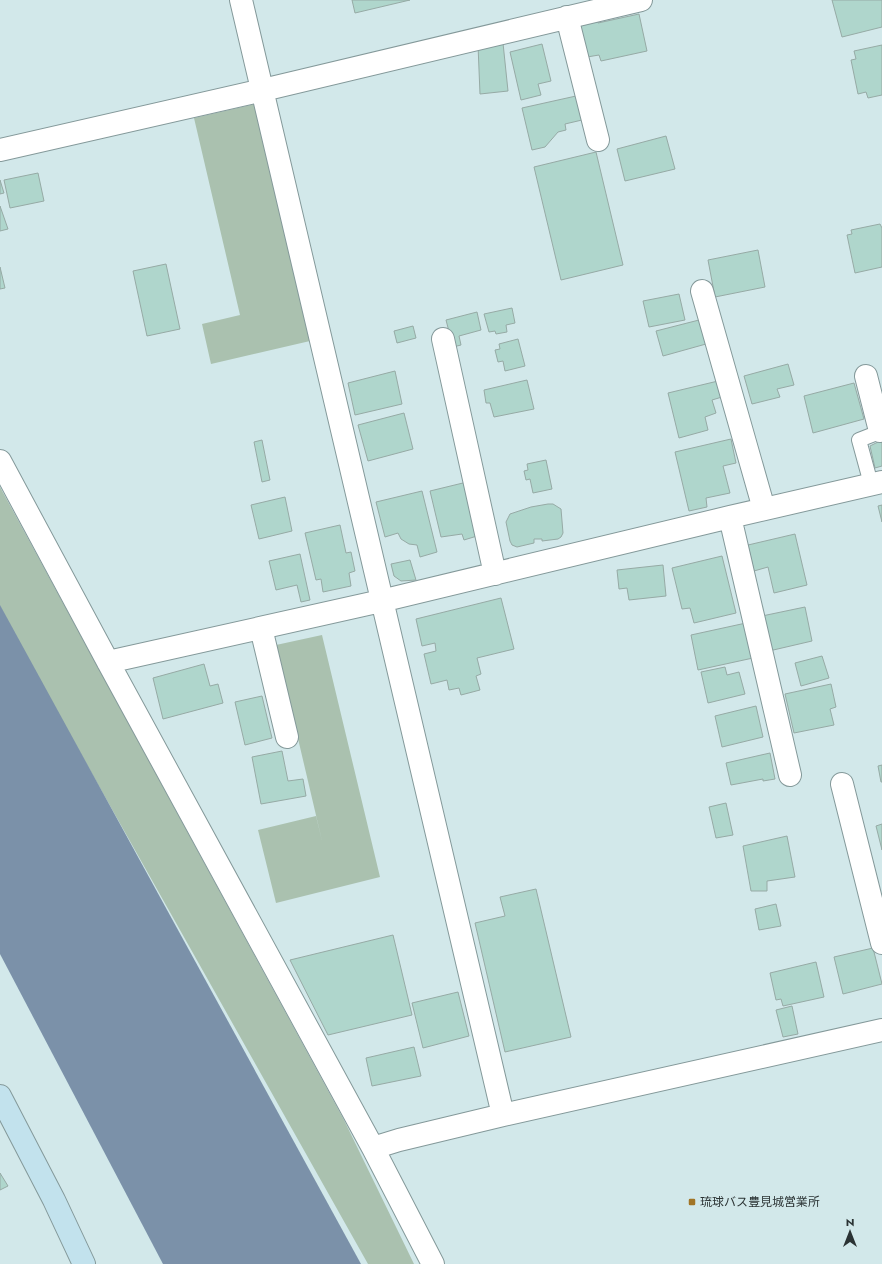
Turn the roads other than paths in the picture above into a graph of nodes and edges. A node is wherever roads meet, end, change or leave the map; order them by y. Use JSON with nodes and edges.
{"nodes":[{"id":1,"x":241,"y":0,"type":"edge"},
{"id":2,"x":641,"y":0,"type":"edge"},
{"id":3,"x":567,"y":18,"type":"junction"},
{"id":4,"x":263,"y":90,"type":"junction"},
{"id":5,"x":598,"y":140,"type":"dead end"},
{"id":6,"x":0,"y":150,"type":"edge"},
{"id":7,"x":702,"y":291,"type":"dead end"},
{"id":8,"x":443,"y":339,"type":"dead end"},
{"id":9,"x":866,"y":376,"type":"dead end"},
{"id":10,"x":881,"y":431,"type":"edge"},
{"id":11,"x":0,"y":461,"type":"edge"},
{"id":12,"x":876,"y":483,"type":"edge"},
{"id":13,"x":764,"y":509,"type":"junction"},
{"id":14,"x":730,"y":517,"type":"junction"},
{"id":15,"x":495,"y":574,"type":"junction"},
{"id":16,"x":381,"y":601,"type":"junction"},
{"id":17,"x":261,"y":628,"type":"junction"},
{"id":18,"x":108,"y":662,"type":"junction"},
{"id":19,"x":287,"y":738,"type":"dead end"},
{"id":20,"x":790,"y":774,"type":"dead end"},
{"id":21,"x":842,"y":784,"type":"dead end"},
{"id":22,"x":882,"y":943,"type":"edge"},
{"id":23,"x":882,"y":1030,"type":"edge"},
{"id":24,"x":0,"y":1096,"type":"edge"},
{"id":25,"x":503,"y":1115,"type":"junction"},
{"id":26,"x":373,"y":1148,"type":"junction"},
{"id":27,"x":84,"y":1264,"type":"edge"},
{"id":28,"x":433,"y":1264,"type":"edge"}],
"edges":[{"from":1,"to":4,"type":"street"},
{"from":2,"to":3,"type":"street"},
{"from":3,"to":4,"type":"street"},
{"from":3,"to":5,"type":"street"},
{"from":4,"to":6,"type":"street"},
{"from":4,"to":16,"type":"street"},
{"from":7,"to":13,"type":"street"},
{"from":8,"to":15,"type":"street"},
{"from":9,"to":10,"type":"street"},
{"from":10,"to":12,"type":"lane"},
{"from":11,"to":18,"type":"street"},
{"from":12,"to":13,"type":"street"},
{"from":13,"to":14,"type":"street"},
{"from":14,"to":15,"type":"street"},
{"from":14,"to":20,"type":"street"},
{"from":15,"to":16,"type":"street"},
{"from":16,"to":17,"type":"street"},
{"from":16,"to":25,"type":"street"},
{"from":17,"to":18,"type":"street"},
{"from":17,"to":19,"type":"street"},
{"from":18,"to":26,"type":"street"},
{"from":21,"to":22,"type":"street"},
{"from":23,"to":25,"type":"street"},
{"from":24,"to":27,"type":"street"},
{"from":25,"to":26,"type":"street"},
{"from":26,"to":28,"type":"street"}]}
